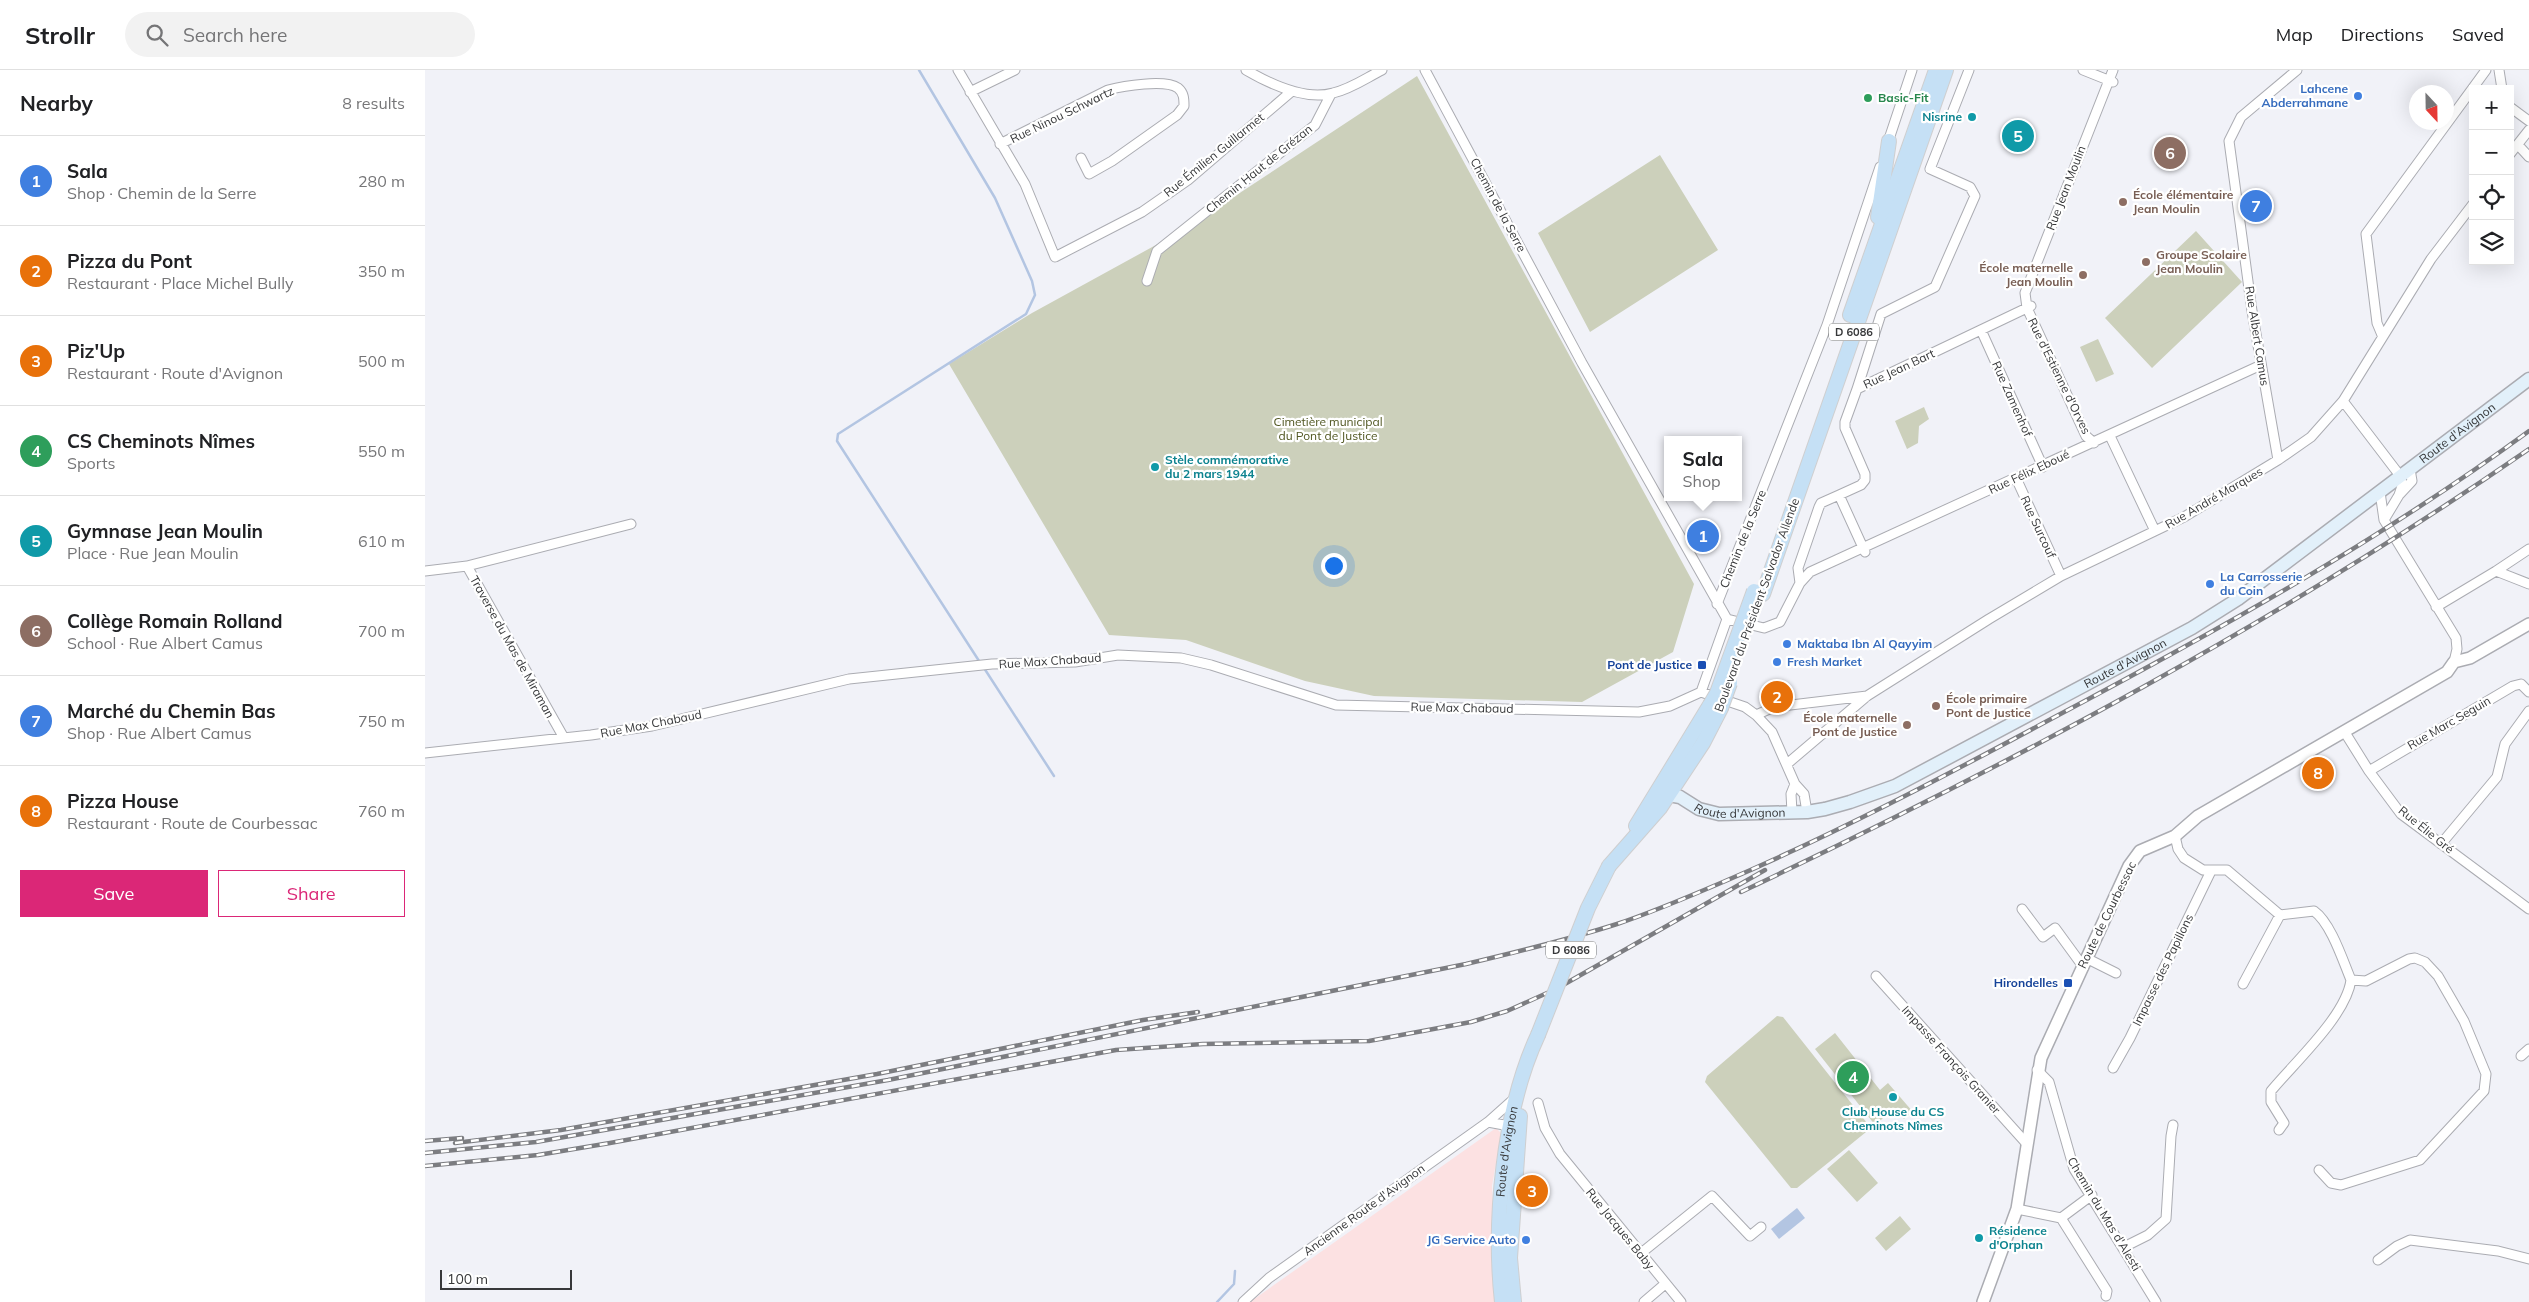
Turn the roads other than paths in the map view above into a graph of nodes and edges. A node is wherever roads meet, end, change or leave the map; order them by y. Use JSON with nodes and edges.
{"nodes":[{"id":1,"x":958,"y":70,"type":"edge"},
{"id":2,"x":1015,"y":70,"type":"edge"},
{"id":3,"x":1246,"y":70,"type":"edge"},
{"id":4,"x":1382,"y":70,"type":"edge"},
{"id":5,"x":1425,"y":70,"type":"edge"},
{"id":6,"x":1912,"y":70,"type":"edge"},
{"id":7,"x":1936,"y":70,"type":"edge"},
{"id":8,"x":1947,"y":70,"type":"edge"},
{"id":9,"x":1969,"y":70,"type":"edge"},
{"id":10,"x":2083,"y":70,"type":"edge"},
{"id":11,"x":2113,"y":70,"type":"edge"},
{"id":12,"x":2297,"y":70,"type":"edge"},
{"id":13,"x":2486,"y":70,"type":"edge"},
{"id":14,"x":2499,"y":70,"type":"edge"},
{"id":15,"x":2111,"y":81,"type":"junction"},
{"id":16,"x":2477,"y":83,"type":"junction"},
{"id":17,"x":2480,"y":85,"type":"edge"},
{"id":18,"x":2501,"y":85,"type":"edge"},
{"id":19,"x":1292,"y":91,"type":"junction"},
{"id":20,"x":970,"y":92,"type":"junction"},
{"id":21,"x":1331,"y":94,"type":"junction"},
{"id":22,"x":2514,"y":110,"type":"edge"},
{"id":23,"x":2529,"y":121,"type":"edge"},
{"id":24,"x":2529,"y":130,"type":"edge"},
{"id":25,"x":1889,"y":141,"type":"junction"},
{"id":26,"x":1000,"y":144,"type":"junction"},
{"id":27,"x":2517,"y":145,"type":"junction"},
{"id":28,"x":2514,"y":149,"type":"edge"},
{"id":29,"x":2529,"y":157,"type":"edge"},
{"id":30,"x":1081,"y":158,"type":"dead end"},
{"id":31,"x":2469,"y":209,"type":"edge"},
{"id":32,"x":1873,"y":250,"type":"junction"},
{"id":33,"x":1147,"y":281,"type":"dead end"},
{"id":34,"x":2029,"y":307,"type":"junction"},
{"id":35,"x":1981,"y":330,"type":"junction"},
{"id":36,"x":2382,"y":335,"type":"junction"},
{"id":37,"x":2261,"y":365,"type":"junction"},
{"id":38,"x":2529,"y":378,"type":"edge"},
{"id":39,"x":1857,"y":389,"type":"junction"},
{"id":40,"x":2343,"y":401,"type":"junction"},
{"id":41,"x":2110,"y":436,"type":"junction"},
{"id":42,"x":2094,"y":443,"type":"junction"},
{"id":43,"x":2278,"y":460,"type":"junction"},
{"id":44,"x":2043,"y":466,"type":"junction"},
{"id":45,"x":2406,"y":473,"type":"junction"},
{"id":46,"x":2015,"y":478,"type":"junction"},
{"id":47,"x":2380,"y":492,"type":"junction"},
{"id":48,"x":1839,"y":495,"type":"junction"},
{"id":49,"x":2384,"y":520,"type":"junction"},
{"id":50,"x":631,"y":524,"type":"dead end"},
{"id":51,"x":2155,"y":531,"type":"junction"},
{"id":52,"x":2529,"y":549,"type":"edge"},
{"id":53,"x":1864,"y":550,"type":"junction"},
{"id":54,"x":467,"y":566,"type":"junction"},
{"id":55,"x":425,"y":571,"type":"edge"},
{"id":56,"x":2496,"y":571,"type":"junction"},
{"id":57,"x":2061,"y":576,"type":"junction"},
{"id":58,"x":1800,"y":583,"type":"junction"},
{"id":59,"x":2529,"y":584,"type":"edge"},
{"id":60,"x":1759,"y":592,"type":"junction"},
{"id":61,"x":1717,"y":604,"type":"junction"},
{"id":62,"x":2436,"y":607,"type":"junction"},
{"id":63,"x":1727,"y":619,"type":"junction"},
{"id":64,"x":2529,"y":624,"type":"edge"},
{"id":65,"x":2454,"y":662,"type":"junction"},
{"id":66,"x":1701,"y":692,"type":"junction"},
{"id":67,"x":2529,"y":692,"type":"edge"},
{"id":68,"x":1867,"y":696,"type":"junction"},
{"id":69,"x":1840,"y":701,"type":"junction"},
{"id":70,"x":1715,"y":707,"type":"junction"},
{"id":71,"x":2529,"y":711,"type":"edge"},
{"id":72,"x":1846,"y":713,"type":"junction"},
{"id":73,"x":1756,"y":715,"type":"junction"},
{"id":74,"x":2344,"y":731,"type":"junction"},
{"id":75,"x":564,"y":738,"type":"junction"},
{"id":76,"x":425,"y":753,"type":"edge"},
{"id":77,"x":1787,"y":764,"type":"junction"},
{"id":78,"x":2369,"y":771,"type":"junction"},
{"id":79,"x":1795,"y":784,"type":"junction"},
{"id":80,"x":1654,"y":795,"type":"junction"},
{"id":81,"x":1669,"y":795,"type":"junction"},
{"id":82,"x":1792,"y":812,"type":"junction"},
{"id":83,"x":1807,"y":812,"type":"junction"},
{"id":84,"x":2175,"y":836,"type":"junction"},
{"id":85,"x":2441,"y":844,"type":"junction"},
{"id":86,"x":1609,"y":866,"type":"junction"},
{"id":87,"x":2211,"y":870,"type":"junction"},
{"id":88,"x":2022,"y":909,"type":"dead end"},
{"id":89,"x":2529,"y":909,"type":"edge"},
{"id":90,"x":2280,"y":915,"type":"junction"},
{"id":91,"x":2084,"y":962,"type":"junction"},
{"id":92,"x":2116,"y":973,"type":"dead end"},
{"id":93,"x":1875,"y":976,"type":"dead end"},
{"id":94,"x":2351,"y":980,"type":"junction"},
{"id":95,"x":2243,"y":984,"type":"dead end"},
{"id":96,"x":1538,"y":1035,"type":"junction"},
{"id":97,"x":2529,"y":1049,"type":"edge"},
{"id":98,"x":2521,"y":1056,"type":"dead end"},
{"id":99,"x":2113,"y":1068,"type":"dead end"},
{"id":100,"x":2037,"y":1070,"type":"junction"},
{"id":101,"x":1517,"y":1096,"type":"junction"},
{"id":102,"x":1538,"y":1103,"type":"dead end"},
{"id":103,"x":1488,"y":1122,"type":"junction"},
{"id":104,"x":2173,"y":1125,"type":"dead end"},
{"id":105,"x":2279,"y":1130,"type":"dead end"},
{"id":106,"x":1509,"y":1132,"type":"junction"},
{"id":107,"x":2027,"y":1144,"type":"junction"},
{"id":108,"x":2319,"y":1170,"type":"dead end"},
{"id":109,"x":2092,"y":1195,"type":"junction"},
{"id":110,"x":2017,"y":1208,"type":"junction"},
{"id":111,"x":2061,"y":1218,"type":"junction"},
{"id":112,"x":1761,"y":1227,"type":"dead end"},
{"id":113,"x":2124,"y":1247,"type":"junction"},
{"id":114,"x":1640,"y":1254,"type":"junction"},
{"id":115,"x":2529,"y":1258,"type":"edge"},
{"id":116,"x":2378,"y":1260,"type":"dead end"},
{"id":117,"x":1665,"y":1284,"type":"junction"},
{"id":118,"x":2106,"y":1296,"type":"dead end"},
{"id":119,"x":1243,"y":1302,"type":"edge"},
{"id":120,"x":1502,"y":1302,"type":"edge"},
{"id":121,"x":1514,"y":1302,"type":"edge"},
{"id":122,"x":1645,"y":1302,"type":"edge"},
{"id":123,"x":1681,"y":1302,"type":"edge"},
{"id":124,"x":1983,"y":1302,"type":"edge"},
{"id":125,"x":2156,"y":1302,"type":"edge"}],
"edges":[{"from":1,"to":20,"type":"street","name":"Rue Émilien Guillarmet"},
{"from":2,"to":20,"type":"street"},
{"from":3,"to":19,"type":"street"},
{"from":4,"to":21,"type":"street"},
{"from":5,"to":61,"type":"street","name":"Chemin de la Serre"},
{"from":6,"to":25,"type":"street","name":"Chemin de la Serre"},
{"from":7,"to":32,"type":"main road","name":"Boulevard du Président Salvador Allende","number":"D 6086"},
{"from":8,"to":60,"type":"main road","name":"Boulevard du Président Salvador Allende","number":"D 6086"},
{"from":9,"to":39,"type":"street"},
{"from":10,"to":15,"type":"street"},
{"from":11,"to":15,"type":"street","name":"Rue Jean Moulin"},
{"from":12,"to":37,"type":"street","name":"Rue Albert Camus"},
{"from":13,"to":16,"type":"street"},
{"from":14,"to":18,"type":"street"},
{"from":15,"to":34,"type":"street","name":"Rue Jean Moulin"},
{"from":16,"to":17,"type":"street"},
{"from":16,"to":36,"type":"street"},
{"from":19,"to":21,"type":"street"},
{"from":19,"to":26,"type":"street","name":"Rue Émilien Guillarmet"},
{"from":20,"to":26,"type":"street","name":"Rue Émilien Guillarmet"},
{"from":21,"to":33,"type":"street","name":"Chemin Haut de Grézan"},
{"from":22,"to":23,"type":"street"},
{"from":24,"to":27,"type":"street"},
{"from":25,"to":32,"type":"main road"},
{"from":25,"to":61,"type":"street","name":"Chemin de la Serre"},
{"from":26,"to":30,"type":"street","name":"Rue Ninou Schwartz"},
{"from":27,"to":28,"type":"street"},
{"from":27,"to":29,"type":"street"},
{"from":31,"to":36,"type":"street","name":"Rue André Marques"},
{"from":32,"to":60,"type":"main road","name":"Boulevard du Président Salvador Allende","number":"D 6086"},
{"from":34,"to":35,"type":"street","name":"Rue Jean Bart"},
{"from":34,"to":42,"type":"street","name":"Rue d'Estienne d'Orves"},
{"from":35,"to":39,"type":"street","name":"Rue Jean Bart"},
{"from":35,"to":44,"type":"street","name":"Rue Zamenhof"},
{"from":36,"to":40,"type":"street","name":"Rue André Marques"},
{"from":37,"to":41,"type":"street","name":"Rue Félix Eboué"},
{"from":37,"to":43,"type":"street","name":"Rue Albert Camus"},
{"from":38,"to":45,"type":"main road","name":"Route d'Avignon"},
{"from":39,"to":48,"type":"street","name":"Rue Jean Bart"},
{"from":40,"to":43,"type":"street","name":"Rue André Marques"},
{"from":40,"to":45,"type":"street"},
{"from":41,"to":42,"type":"street","name":"Rue Félix Eboué"},
{"from":41,"to":51,"type":"street","name":"Rue d'Estienne d'Orves"},
{"from":42,"to":44,"type":"street","name":"Rue Félix Eboué"},
{"from":43,"to":51,"type":"street","name":"Rue André Marques"},
{"from":44,"to":46,"type":"street","name":"Rue Félix Eboué"},
{"from":45,"to":47,"type":"main road","name":"Route d'Avignon"},
{"from":45,"to":49,"type":"street"},
{"from":46,"to":53,"type":"street","name":"Rue Félix Eboué"},
{"from":46,"to":57,"type":"street","name":"Rue Surcouf"},
{"from":47,"to":49,"type":"street"},
{"from":47,"to":83,"type":"main road","name":"Route d'Avignon"},
{"from":48,"to":53,"type":"street"},
{"from":48,"to":58,"type":"street"},
{"from":49,"to":62,"type":"street"},
{"from":50,"to":54,"type":"street"},
{"from":51,"to":57,"type":"street","name":"Rue André Marques"},
{"from":52,"to":56,"type":"street"},
{"from":53,"to":58,"type":"street","name":"Rue Félix Eboué"},
{"from":54,"to":55,"type":"street","name":"Traverse du Mas de Miraman"},
{"from":54,"to":75,"type":"street","name":"Traverse du Mas de Miraman"},
{"from":56,"to":59,"type":"street"},
{"from":56,"to":62,"type":"street"},
{"from":57,"to":68,"type":"street","name":"Rue André Marques"},
{"from":58,"to":63,"type":"street"},
{"from":60,"to":70,"type":"main road","name":"Boulevard du Président Salvador Allende","number":"D 6086","bridge":true},
{"from":61,"to":63,"type":"street"},
{"from":62,"to":65,"type":"street"},
{"from":63,"to":66,"type":"street"},
{"from":64,"to":65,"type":"street"},
{"from":65,"to":74,"type":"street","name":"Route de Courbessac"},
{"from":66,"to":73,"type":"street"},
{"from":66,"to":75,"type":"street","name":"Rue Max Chabaud"},
{"from":67,"to":78,"type":"street","name":"Rue Marc Seguin"},
{"from":68,"to":69,"type":"street"},
{"from":68,"to":72,"type":"street"},
{"from":69,"to":72,"type":"street"},
{"from":69,"to":73,"type":"street"},
{"from":70,"to":80,"type":"main road","name":"Boulevard du Président Salvador Allende","number":"D 6086"},
{"from":70,"to":81,"type":"main road","name":"Boulevard du Président Salvador Allende","number":"D 6086"},
{"from":71,"to":85,"type":"street"},
{"from":72,"to":77,"type":"street"},
{"from":73,"to":77,"type":"street"},
{"from":74,"to":78,"type":"street","name":"Rue Élie Gré"},
{"from":74,"to":84,"type":"street","name":"Route de Courbessac"},
{"from":75,"to":76,"type":"street","name":"Rue Max Chabaud"},
{"from":77,"to":79,"type":"street"},
{"from":78,"to":85,"type":"street","name":"Rue Élie Gré"},
{"from":79,"to":82,"type":"street"},
{"from":79,"to":83,"type":"street"},
{"from":80,"to":81,"type":"main road"},
{"from":80,"to":86,"type":"main road","name":"Boulevard du Président Salvador Allende","number":"D 6086"},
{"from":81,"to":82,"type":"main road","name":"Route d'Avignon"},
{"from":81,"to":86,"type":"main road","name":"Boulevard du Président Salvador Allende","number":"D 6086"},
{"from":82,"to":83,"type":"main road","name":"Route d'Avignon"},
{"from":84,"to":87,"type":"street"},
{"from":84,"to":91,"type":"street","name":"Route de Courbessac"},
{"from":85,"to":89,"type":"street","name":"Rue Élie Gré"},
{"from":86,"to":96,"type":"main road","number":"D 6086","bridge":true},
{"from":87,"to":90,"type":"street"},
{"from":87,"to":99,"type":"street","name":"Impasse des Papillons"},
{"from":88,"to":91,"type":"street"},
{"from":90,"to":94,"type":"street"},
{"from":90,"to":95,"type":"street"},
{"from":91,"to":92,"type":"street"},
{"from":91,"to":100,"type":"street","name":"Route de Courbessac"},
{"from":93,"to":107,"type":"street","name":"Impasse François Granier"},
{"from":94,"to":105,"type":"street"},
{"from":94,"to":108,"type":"street"},
{"from":96,"to":101,"type":"main road","name":"Route d'Avignon","number":"D 6086"},
{"from":96,"to":121,"type":"main road","name":"Route d'Avignon","number":"D 6086"},
{"from":97,"to":98,"type":"street"},
{"from":100,"to":107,"type":"street","name":"Route de Courbessac"},
{"from":100,"to":109,"type":"street","name":"Chemin du Mas d'Alesti"},
{"from":101,"to":103,"type":"street","name":"Ancienne Route d'Avignon"},
{"from":101,"to":106,"type":"main road","name":"Route d'Avignon","number":"D 6086"},
{"from":102,"to":114,"type":"street","name":"Rue Jacques Baby"},
{"from":103,"to":106,"type":"street"},
{"from":103,"to":119,"type":"street","name":"Ancienne Route d'Avignon"},
{"from":104,"to":113,"type":"street"},
{"from":106,"to":120,"type":"main road","name":"Route d'Avignon","number":"D 6086"},
{"from":107,"to":110,"type":"street","name":"Route de Courbessac"},
{"from":109,"to":111,"type":"street"},
{"from":109,"to":113,"type":"street","name":"Chemin du Mas d'Alesti"},
{"from":110,"to":111,"type":"street"},
{"from":110,"to":124,"type":"street","name":"Route de Courbessac"},
{"from":111,"to":118,"type":"street"},
{"from":112,"to":114,"type":"street"},
{"from":113,"to":125,"type":"street","name":"Chemin du Mas d'Alesti"},
{"from":114,"to":117,"type":"street","name":"Rue Jacques Baby"},
{"from":115,"to":116,"type":"street"},
{"from":117,"to":122,"type":"street"},
{"from":117,"to":123,"type":"street","name":"Rue Jacques Baby"}]}
